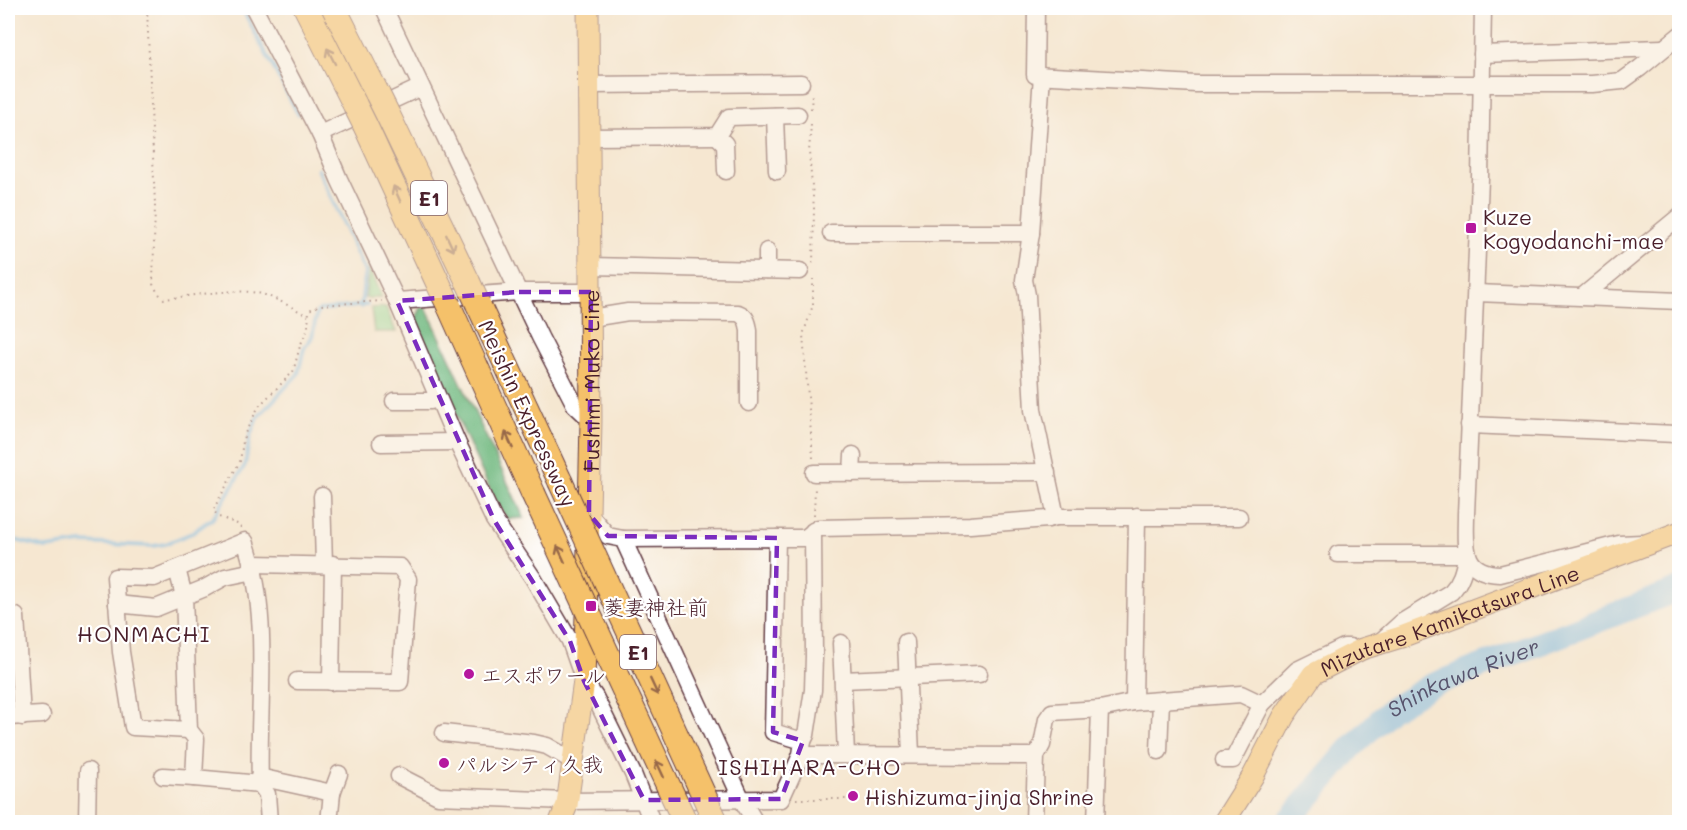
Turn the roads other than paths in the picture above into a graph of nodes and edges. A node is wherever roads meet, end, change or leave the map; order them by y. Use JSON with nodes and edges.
{"nodes":[{"id":1,"x":254,"y":8,"type":"edge"},
{"id":2,"x":306,"y":8,"type":"edge"},
{"id":3,"x":334,"y":8,"type":"edge"},
{"id":4,"x":384,"y":8,"type":"edge"},
{"id":5,"x":588,"y":8,"type":"edge"},
{"id":6,"x":1035,"y":8,"type":"edge"},
{"id":7,"x":1483,"y":8,"type":"edge"},
{"id":8,"x":1680,"y":35,"type":"edge"},
{"id":9,"x":1663,"y":48,"type":"junction"},
{"id":10,"x":1482,"y":54,"type":"junction"},
{"id":11,"x":1038,"y":75,"type":"junction"},
{"id":12,"x":801,"y":83,"type":"road end"},
{"id":13,"x":1481,"y":83,"type":"junction"},
{"id":14,"x":588,"y":86,"type":"junction"},
{"id":15,"x":422,"y":87,"type":"junction"},
{"id":16,"x":775,"y":116,"type":"junction"},
{"id":17,"x":806,"y":117,"type":"road end"},
{"id":18,"x":320,"y":134,"type":"junction"},
{"id":19,"x":717,"y":136,"type":"junction"},
{"id":20,"x":590,"y":137,"type":"junction"},
{"id":21,"x":726,"y":171,"type":"dead end"},
{"id":22,"x":777,"y":171,"type":"dead end"},
{"id":23,"x":1680,"y":216,"type":"edge"},
{"id":24,"x":831,"y":232,"type":"dead end"},
{"id":25,"x":1031,"y":233,"type":"junction"},
{"id":26,"x":767,"y":251,"type":"dead end"},
{"id":27,"x":591,"y":266,"type":"junction"},
{"id":28,"x":767,"y":270,"type":"junction"},
{"id":29,"x":800,"y":271,"type":"dead end"},
{"id":30,"x":519,"y":292,"type":"junction"},
{"id":31,"x":591,"y":292,"type":"junction"},
{"id":32,"x":1476,"y":293,"type":"junction"},
{"id":33,"x":1583,"y":296,"type":"junction"},
{"id":34,"x":397,"y":301,"type":"junction"},
{"id":35,"x":1680,"y":301,"type":"edge"},
{"id":36,"x":591,"y":318,"type":"junction"},
{"id":37,"x":438,"y":398,"type":"junction"},
{"id":38,"x":394,"y":401,"type":"dead end"},
{"id":39,"x":749,"y":403,"type":"dead end"},
{"id":40,"x":591,"y":420,"type":"junction"},
{"id":41,"x":1469,"y":425,"type":"junction"},
{"id":42,"x":1680,"y":431,"type":"edge"},
{"id":43,"x":457,"y":442,"type":"junction"},
{"id":44,"x":381,"y":443,"type":"dead end"},
{"id":45,"x":854,"y":455,"type":"dead end"},
{"id":46,"x":1047,"y":472,"type":"junction"},
{"id":47,"x":814,"y":473,"type":"road end"},
{"id":48,"x":852,"y":473,"type":"junction"},
{"id":49,"x":322,"y":496,"type":"dead end"},
{"id":50,"x":590,"y":514,"type":"junction"},
{"id":51,"x":1137,"y":516,"type":"junction"},
{"id":52,"x":1056,"y":517,"type":"junction"},
{"id":53,"x":1239,"y":517,"type":"dead end"},
{"id":54,"x":813,"y":531,"type":"junction"},
{"id":55,"x":1680,"y":532,"type":"edge"},
{"id":56,"x":777,"y":538,"type":"junction"},
{"id":57,"x":623,"y":539,"type":"junction"},
{"id":58,"x":1651,"y":543,"type":"junction"},
{"id":59,"x":1338,"y":554,"type":"dead end"},
{"id":60,"x":1467,"y":554,"type":"junction"},
{"id":61,"x":329,"y":564,"type":"junction"},
{"id":62,"x":254,"y":567,"type":"junction"},
{"id":63,"x":177,"y":569,"type":"junction"},
{"id":64,"x":184,"y":596,"type":"junction"},
{"id":65,"x":117,"y":604,"type":"junction"},
{"id":66,"x":16,"y":616,"type":"dead end"},
{"id":67,"x":906,"y":642,"type":"dead end"},
{"id":68,"x":841,"y":643,"type":"dead end"},
{"id":69,"x":1370,"y":647,"type":"junction"},
{"id":70,"x":979,"y":674,"type":"dead end"},
{"id":71,"x":907,"y":677,"type":"junction"},
{"id":72,"x":843,"y":680,"type":"junction"},
{"id":73,"x":297,"y":681,"type":"dead end"},
{"id":74,"x":584,"y":681,"type":"junction"},
{"id":75,"x":331,"y":682,"type":"junction"},
{"id":76,"x":1161,"y":700,"type":"junction"},
{"id":77,"x":1134,"y":702,"type":"junction"},
{"id":78,"x":1262,"y":705,"type":"junction"},
{"id":79,"x":1100,"y":709,"type":"junction"},
{"id":80,"x":42,"y":715,"type":"dead end"},
{"id":81,"x":15,"y":717,"type":"edge"},
{"id":82,"x":189,"y":730,"type":"junction"},
{"id":83,"x":444,"y":733,"type":"dead end"},
{"id":84,"x":802,"y":748,"type":"junction"},
{"id":85,"x":1159,"y":751,"type":"dead end"},
{"id":86,"x":846,"y":754,"type":"junction"},
{"id":87,"x":911,"y":754,"type":"junction"},
{"id":88,"x":1036,"y":756,"type":"junction"},
{"id":89,"x":1224,"y":760,"type":"dead end"},
{"id":90,"x":573,"y":761,"type":"junction"},
{"id":91,"x":88,"y":771,"type":"dead end"},
{"id":92,"x":339,"y":774,"type":"dead end"},
{"id":93,"x":163,"y":776,"type":"dead end"},
{"id":94,"x":399,"y":776,"type":"dead end"},
{"id":95,"x":194,"y":778,"type":"junction"},
{"id":96,"x":259,"y":781,"type":"junction"},
{"id":97,"x":332,"y":793,"type":"junction"},
{"id":98,"x":644,"y":800,"type":"junction"},
{"id":99,"x":742,"y":800,"type":"junction"},
{"id":100,"x":568,"y":801,"type":"junction"},
{"id":101,"x":87,"y":822,"type":"edge"},
{"id":102,"x":269,"y":822,"type":"edge"},
{"id":103,"x":329,"y":822,"type":"edge"},
{"id":104,"x":560,"y":822,"type":"edge"},
{"id":105,"x":652,"y":822,"type":"edge"},
{"id":106,"x":685,"y":822,"type":"edge"},
{"id":107,"x":716,"y":822,"type":"edge"},
{"id":108,"x":755,"y":822,"type":"edge"},
{"id":109,"x":1034,"y":822,"type":"edge"},
{"id":110,"x":1096,"y":822,"type":"edge"},
{"id":111,"x":1224,"y":822,"type":"edge"}],
"edges":[{"from":1,"to":18,"type":"street"},
{"from":106,"to":2,"type":"highway","name":"Meishin Expressway","number":"E1","one_way":true,"bridge":true},
{"from":3,"to":107,"type":"highway","name":"Meishin Expressway","number":"E1","one_way":true,"bridge":true},
{"from":4,"to":15,"type":"street"},
{"from":5,"to":14,"type":"main road","name":"Fushimi Muko Line"},
{"from":6,"to":11,"type":"street"},
{"from":7,"to":10,"type":"street"},
{"from":8,"to":9,"type":"street"},
{"from":9,"to":10,"type":"street"},
{"from":9,"to":13,"type":"street"},
{"from":10,"to":13,"type":"street"},
{"from":11,"to":13,"type":"street"},
{"from":11,"to":25,"type":"street"},
{"from":12,"to":14,"type":"street"},
{"from":13,"to":32,"type":"street"},
{"from":14,"to":20,"type":"main road","name":"Fushimi Muko Line"},
{"from":15,"to":18,"type":"street"},
{"from":15,"to":30,"type":"street"},
{"from":16,"to":17,"type":"street"},
{"from":16,"to":19,"type":"street"},
{"from":16,"to":22,"type":"street"},
{"from":18,"to":34,"type":"street"},
{"from":19,"to":20,"type":"street"},
{"from":19,"to":21,"type":"street"},
{"from":20,"to":27,"type":"main road","name":"Fushimi Muko Line"},
{"from":23,"to":33,"type":"street"},
{"from":24,"to":25,"type":"street"},
{"from":25,"to":46,"type":"street"},
{"from":26,"to":28,"type":"street"},
{"from":27,"to":28,"type":"street"},
{"from":27,"to":31,"type":"main road","name":"Fushimi Muko Line"},
{"from":28,"to":29,"type":"street"},
{"from":30,"to":31,"type":"street"},
{"from":30,"to":34,"type":"street"},
{"from":30,"to":40,"type":"street"},
{"from":31,"to":36,"type":"main road","name":"Fushimi Muko Line"},
{"from":32,"to":33,"type":"street"},
{"from":32,"to":41,"type":"street"},
{"from":33,"to":35,"type":"street"},
{"from":34,"to":37,"type":"street"},
{"from":36,"to":39,"type":"street"},
{"from":36,"to":40,"type":"main road","name":"Fushimi Muko Line"},
{"from":37,"to":38,"type":"street"},
{"from":37,"to":43,"type":"street"},
{"from":40,"to":50,"type":"main road","name":"Fushimi Muko Line"},
{"from":41,"to":42,"type":"street"},
{"from":41,"to":60,"type":"street"},
{"from":43,"to":44,"type":"street"},
{"from":43,"to":74,"type":"street"},
{"from":45,"to":48,"type":"street"},
{"from":46,"to":48,"type":"street"},
{"from":46,"to":52,"type":"street"},
{"from":47,"to":48,"type":"street"},
{"from":49,"to":61,"type":"street"},
{"from":50,"to":57,"type":"street"},
{"from":50,"to":74,"type":"main road","name":"Fushimi Muko Line"},
{"from":51,"to":52,"type":"street"},
{"from":51,"to":53,"type":"street"},
{"from":51,"to":77,"type":"street"},
{"from":52,"to":54,"type":"street"},
{"from":54,"to":56,"type":"street"},
{"from":54,"to":84,"type":"street"},
{"from":55,"to":58,"type":"main road","name":"Mizutare Kamikatsura Line"},
{"from":56,"to":57,"type":"street"},
{"from":56,"to":84,"type":"street"},
{"from":57,"to":99,"type":"street"},
{"from":58,"to":60,"type":"street"},
{"from":58,"to":69,"type":"main road","name":"Mizutare Kamikatsura Line"},
{"from":59,"to":60,"type":"street"},
{"from":60,"to":69,"type":"street"},
{"from":61,"to":62,"type":"street"},
{"from":61,"to":75,"type":"street"},
{"from":61,"to":75,"type":"street"},
{"from":62,"to":63,"type":"street"},
{"from":62,"to":64,"type":"street"},
{"from":62,"to":96,"type":"street"},
{"from":63,"to":64,"type":"street"},
{"from":63,"to":65,"type":"street"},
{"from":64,"to":65,"type":"street"},
{"from":64,"to":82,"type":"street"},
{"from":65,"to":82,"type":"street"},
{"from":66,"to":81,"type":"street"},
{"from":67,"to":71,"type":"street"},
{"from":68,"to":72,"type":"street"},
{"from":69,"to":78,"type":"street"},
{"from":69,"to":111,"type":"main road","name":"Mizutare Kamikatsura Line"},
{"from":70,"to":71,"type":"street"},
{"from":71,"to":72,"type":"street"},
{"from":71,"to":87,"type":"street"},
{"from":72,"to":86,"type":"street"},
{"from":73,"to":75,"type":"street"},
{"from":74,"to":90,"type":"main road","name":"Fushimi Muko Line"},
{"from":74,"to":98,"type":"street"},
{"from":76,"to":77,"type":"street"},
{"from":76,"to":78,"type":"street"},
{"from":76,"to":85,"type":"street"},
{"from":77,"to":79,"type":"street"},
{"from":78,"to":89,"type":"street"},
{"from":79,"to":88,"type":"street"},
{"from":79,"to":110,"type":"street"},
{"from":80,"to":81,"type":"street"},
{"from":82,"to":95,"type":"street"},
{"from":83,"to":90,"type":"street"},
{"from":84,"to":86,"type":"street"},
{"from":84,"to":99,"type":"street"},
{"from":86,"to":87,"type":"street"},
{"from":87,"to":88,"type":"street"},
{"from":88,"to":109,"type":"street"},
{"from":90,"to":100,"type":"main road","name":"Fushimi Muko Line"},
{"from":91,"to":101,"type":"street"},
{"from":92,"to":97,"type":"street"},
{"from":93,"to":95,"type":"street"},
{"from":94,"to":100,"type":"street"},
{"from":95,"to":96,"type":"street"},
{"from":96,"to":97,"type":"street"},
{"from":96,"to":102,"type":"street"},
{"from":97,"to":103,"type":"street"},
{"from":98,"to":99,"type":"street"},
{"from":98,"to":100,"type":"street"},
{"from":98,"to":105,"type":"street"},
{"from":99,"to":108,"type":"street"},
{"from":100,"to":104,"type":"main road","name":"Fushimi Muko Line"}]}
